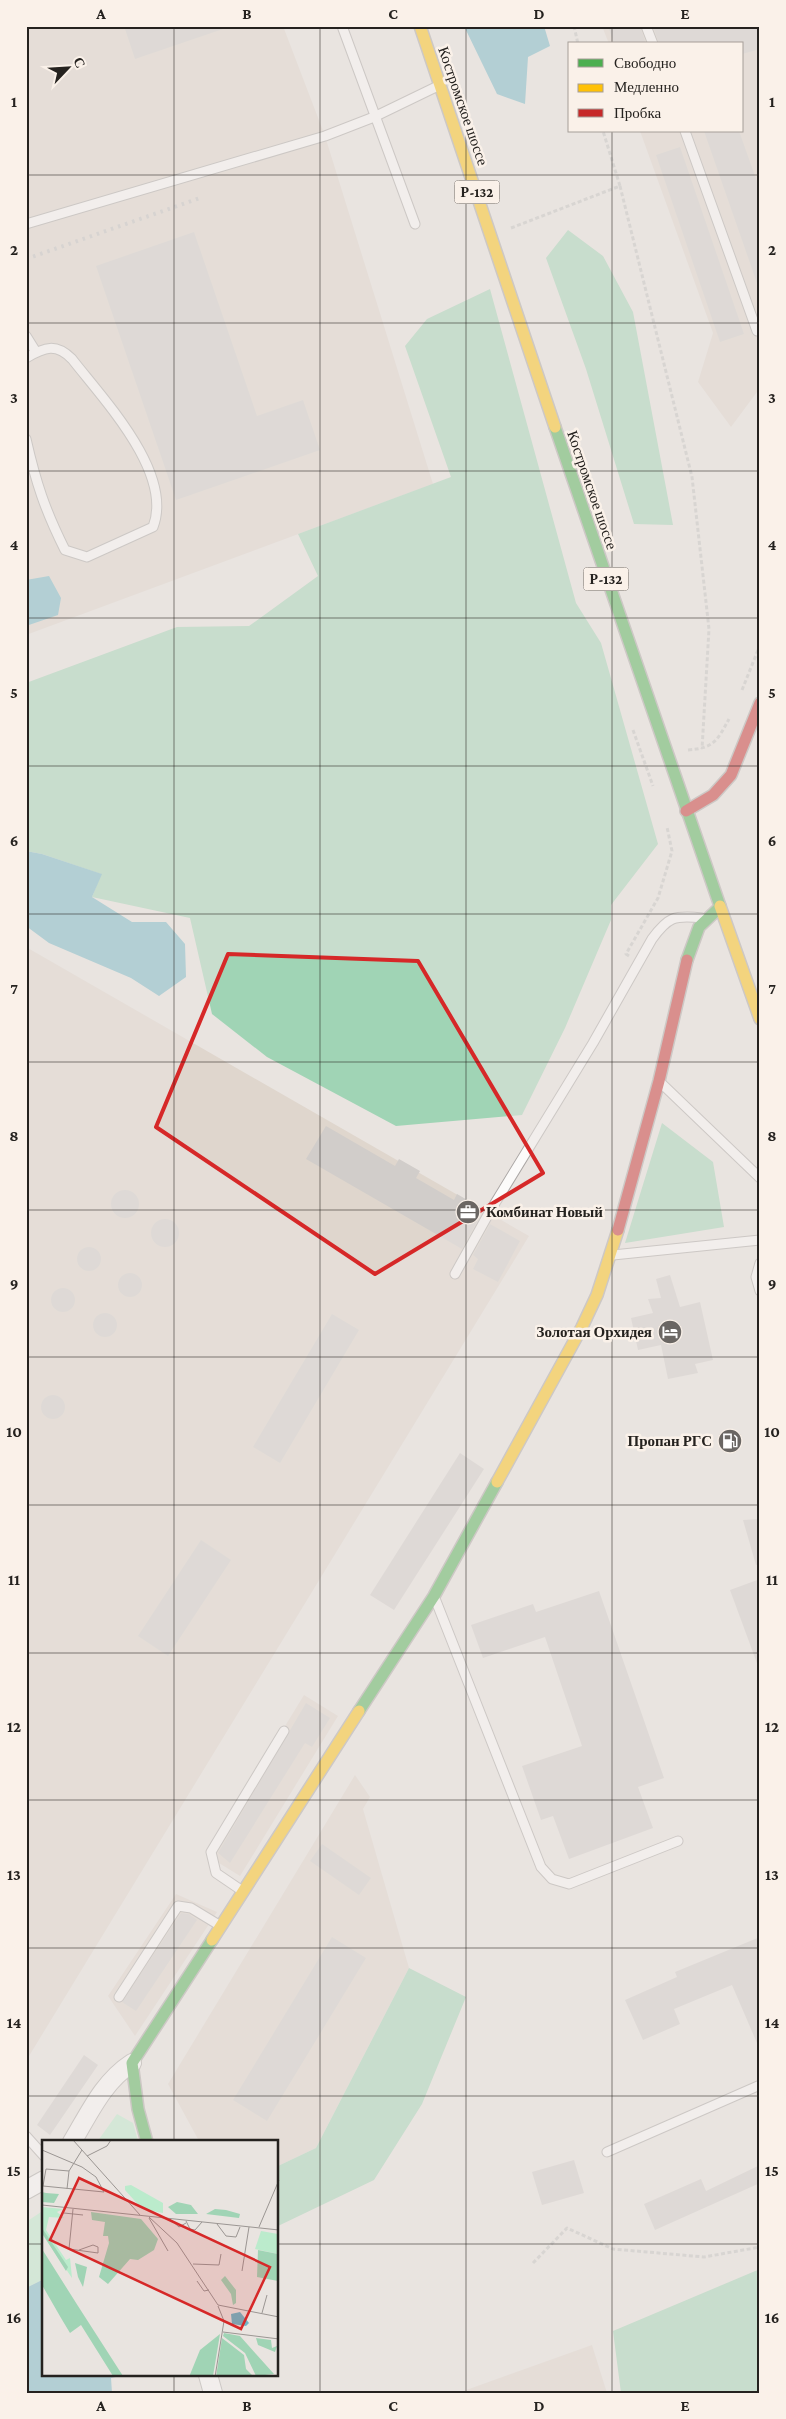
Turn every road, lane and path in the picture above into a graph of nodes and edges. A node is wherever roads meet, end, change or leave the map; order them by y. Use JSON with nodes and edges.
{"nodes":[{"id":1,"x":342,"y":26,"type":"edge"},
{"id":2,"x":420,"y":26,"type":"edge"},
{"id":3,"x":574,"y":26,"type":"edge"},
{"id":4,"x":646,"y":26,"type":"edge"},
{"id":5,"x":578,"y":42,"type":"edge"},
{"id":6,"x":652,"y":42,"type":"edge"},
{"id":7,"x":440,"y":84,"type":"junction"},
{"id":8,"x":374,"y":117,"type":"junction"},
{"id":9,"x":603,"y":132,"type":"edge"},
{"id":10,"x":685,"y":132,"type":"edge"},
{"id":11,"x":620,"y":186,"type":"junction"},
{"id":12,"x":26,"y":224,"type":"edge"},
{"id":13,"x":415,"y":224,"type":"dead end"},
{"id":14,"x":508,"y":230,"type":"dead end"},
{"id":15,"x":760,"y":327,"type":"edge"},
{"id":16,"x":26,"y":336,"type":"edge"},
{"id":17,"x":36,"y":352,"type":"junction"},
{"id":18,"x":26,"y":358,"type":"edge"},
{"id":19,"x":26,"y":439,"type":"edge"},
{"id":20,"x":760,"y":645,"type":"edge"},
{"id":21,"x":742,"y":690,"type":"dead end"},
{"id":22,"x":760,"y":703,"type":"edge"},
{"id":23,"x":730,"y":716,"type":"dead end"},
{"id":24,"x":633,"y":730,"type":"dead end"},
{"id":25,"x":681,"y":746,"type":"dead end"},
{"id":26,"x":702,"y":749,"type":"junction"},
{"id":27,"x":655,"y":793,"type":"dead end"},
{"id":28,"x":686,"y":811,"type":"junction"},
{"id":29,"x":665,"y":820,"type":"dead end"},
{"id":30,"x":720,"y":908,"type":"junction"},
{"id":31,"x":707,"y":919,"type":"junction"},
{"id":32,"x":637,"y":961,"type":"junction"},
{"id":33,"x":760,"y":1019,"type":"edge"},
{"id":34,"x":659,"y":1081,"type":"junction"},
{"id":35,"x":760,"y":1178,"type":"edge"},
{"id":36,"x":760,"y":1240,"type":"edge"},
{"id":37,"x":610,"y":1255,"type":"junction"},
{"id":38,"x":760,"y":1263,"type":"edge"},
{"id":39,"x":455,"y":1274,"type":"dead end"},
{"id":40,"x":760,"y":1292,"type":"edge"},
{"id":41,"x":434,"y":1596,"type":"junction"},
{"id":42,"x":284,"y":1731,"type":"dead end"},
{"id":43,"x":678,"y":1841,"type":"dead end"},
{"id":44,"x":243,"y":1892,"type":"junction"},
{"id":45,"x":222,"y":1926,"type":"junction"},
{"id":46,"x":118,"y":1997,"type":"dead end"},
{"id":47,"x":132,"y":2063,"type":"junction"},
{"id":48,"x":760,"y":2086,"type":"edge"},
{"id":49,"x":26,"y":2136,"type":"edge"},
{"id":50,"x":73,"y":2140,"type":"edge"},
{"id":51,"x":146,"y":2140,"type":"edge"},
{"id":52,"x":607,"y":2152,"type":"dead end"},
{"id":53,"x":42,"y":2154,"type":"edge"},
{"id":54,"x":42,"y":2181,"type":"edge"},
{"id":55,"x":26,"y":2190,"type":"edge"},
{"id":56,"x":760,"y":2247,"type":"edge"},
{"id":57,"x":533,"y":2263,"type":"dead end"},
{"id":58,"x":208,"y":2376,"type":"edge"},
{"id":59,"x":213,"y":2393,"type":"edge"}],
"edges":[{"from":1,"to":8,"type":"lane"},
{"from":2,"to":7,"type":"main road","name":"Костромское шоссе","number":"Р-132"},
{"from":3,"to":5,"type":"path"},
{"from":4,"to":6,"type":"lane"},
{"from":7,"to":8,"type":"lane"},
{"from":7,"to":28,"type":"main road","name":"Костромское шоссе","number":"Р-132"},
{"from":8,"to":12,"type":"lane"},
{"from":8,"to":13,"type":"lane"},
{"from":9,"to":11,"type":"path"},
{"from":10,"to":15,"type":"lane"},
{"from":11,"to":14,"type":"path"},
{"from":11,"to":26,"type":"path"},
{"from":16,"to":17,"type":"lane"},
{"from":17,"to":18,"type":"lane"},
{"from":17,"to":19,"type":"lane"},
{"from":20,"to":21,"type":"path"},
{"from":22,"to":28,"type":"main road"},
{"from":23,"to":26,"type":"path"},
{"from":24,"to":27,"type":"path"},
{"from":25,"to":26,"type":"path"},
{"from":28,"to":30,"type":"main road","name":"Костромское шоссе","number":"Р-132"},
{"from":29,"to":32,"type":"path"},
{"from":30,"to":31,"type":"main road"},
{"from":30,"to":33,"type":"main road","name":"Костромское шоссе","number":"Р-132"},
{"from":31,"to":32,"type":"lane"},
{"from":31,"to":34,"type":"main road"},
{"from":32,"to":39,"type":"lane"},
{"from":34,"to":35,"type":"lane"},
{"from":34,"to":37,"type":"main road"},
{"from":36,"to":37,"type":"lane"},
{"from":37,"to":41,"type":"main road"},
{"from":38,"to":40,"type":"lane"},
{"from":41,"to":43,"type":"lane"},
{"from":41,"to":44,"type":"main road"},
{"from":42,"to":44,"type":"lane"},
{"from":44,"to":45,"type":"main road"},
{"from":45,"to":46,"type":"lane"},
{"from":45,"to":47,"type":"main road"},
{"from":47,"to":50,"type":"street"},
{"from":47,"to":51,"type":"main road"},
{"from":48,"to":52,"type":"lane"},
{"from":49,"to":53,"type":"lane"},
{"from":54,"to":55,"type":"street"},
{"from":56,"to":57,"type":"path"},
{"from":58,"to":59,"type":"street"}]}
